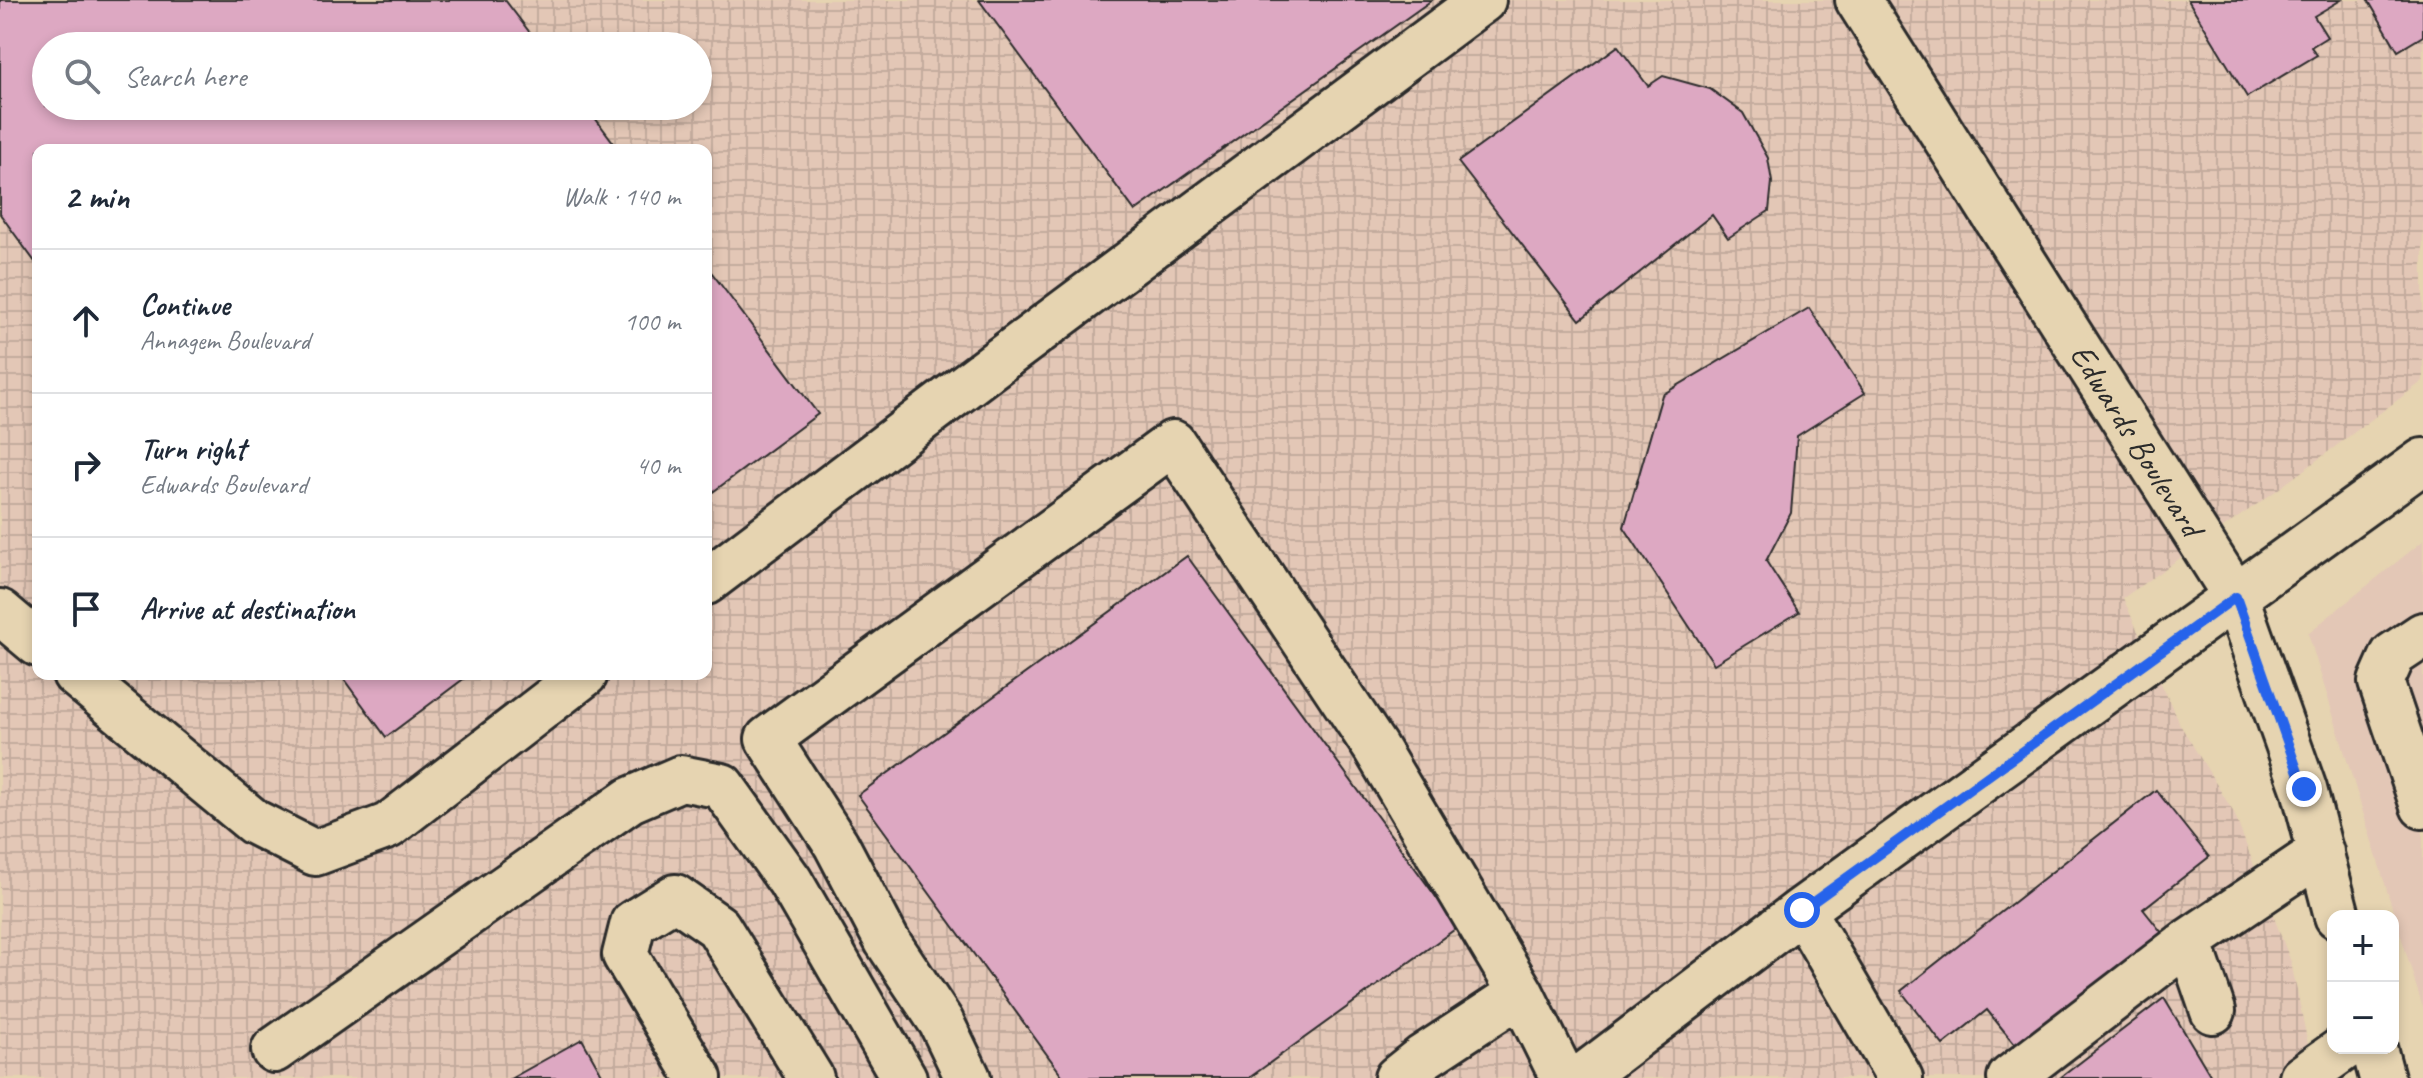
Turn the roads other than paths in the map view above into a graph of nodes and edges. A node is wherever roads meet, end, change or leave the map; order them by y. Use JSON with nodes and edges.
{"nodes":[{"id":1,"x":1483,"y":0,"type":"edge"},
{"id":2,"x":1858,"y":0,"type":"edge"},
{"id":3,"x":2423,"y":461,"type":"edge"},
{"id":4,"x":712,"y":577,"type":"edge"},
{"id":5,"x":2236,"y":597,"type":"junction"},
{"id":6,"x":0,"y":612,"type":"edge"},
{"id":7,"x":2423,"y":635,"type":"edge"},
{"id":8,"x":32,"y":639,"type":"edge"},
{"id":9,"x":82,"y":680,"type":"edge"},
{"id":10,"x":577,"y":680,"type":"edge"},
{"id":11,"x":2423,"y":806,"type":"edge"},
{"id":12,"x":2321,"y":852,"type":"junction"},
{"id":13,"x":1802,"y":910,"type":"junction"},
{"id":14,"x":2336,"y":910,"type":"edge"},
{"id":15,"x":2189,"y":941,"type":"junction"},
{"id":16,"x":1521,"y":993,"type":"junction"},
{"id":17,"x":2213,"y":1011,"type":"dead end"},
{"id":18,"x":274,"y":1050,"type":"dead end"},
{"id":19,"x":2336,"y":1054,"type":"edge"},
{"id":20,"x":2376,"y":1054,"type":"edge"},
{"id":21,"x":699,"y":1078,"type":"edge"},
{"id":22,"x":811,"y":1078,"type":"edge"},
{"id":23,"x":904,"y":1078,"type":"edge"},
{"id":24,"x":968,"y":1078,"type":"edge"},
{"id":25,"x":1397,"y":1078,"type":"edge"},
{"id":26,"x":1563,"y":1078,"type":"edge"},
{"id":27,"x":1581,"y":1078,"type":"edge"},
{"id":28,"x":1900,"y":1078,"type":"edge"},
{"id":29,"x":2010,"y":1078,"type":"edge"},
{"id":30,"x":2302,"y":1078,"type":"edge"},
{"id":31,"x":2382,"y":1078,"type":"edge"}],
"edges":[{"from":1,"to":4,"type":"street"},
{"from":2,"to":5,"type":"street","name":"Edwards Boulevard"},
{"from":3,"to":5,"type":"street"},
{"from":5,"to":12,"type":"street","name":"Edwards Boulevard"},
{"from":5,"to":13,"type":"street"},
{"from":6,"to":8,"type":"street"},
{"from":7,"to":11,"type":"street"},
{"from":9,"to":10,"type":"street"},
{"from":12,"to":14,"type":"street","name":"Edwards Boulevard"},
{"from":12,"to":15,"type":"street"},
{"from":13,"to":27,"type":"street"},
{"from":13,"to":28,"type":"street"},
{"from":15,"to":17,"type":"street"},
{"from":15,"to":29,"type":"street"},
{"from":16,"to":24,"type":"street"},
{"from":16,"to":25,"type":"street"},
{"from":16,"to":26,"type":"street"},
{"from":18,"to":23,"type":"street"},
{"from":19,"to":30,"type":"street"},
{"from":20,"to":31,"type":"street"},
{"from":21,"to":22,"type":"street"}]}
